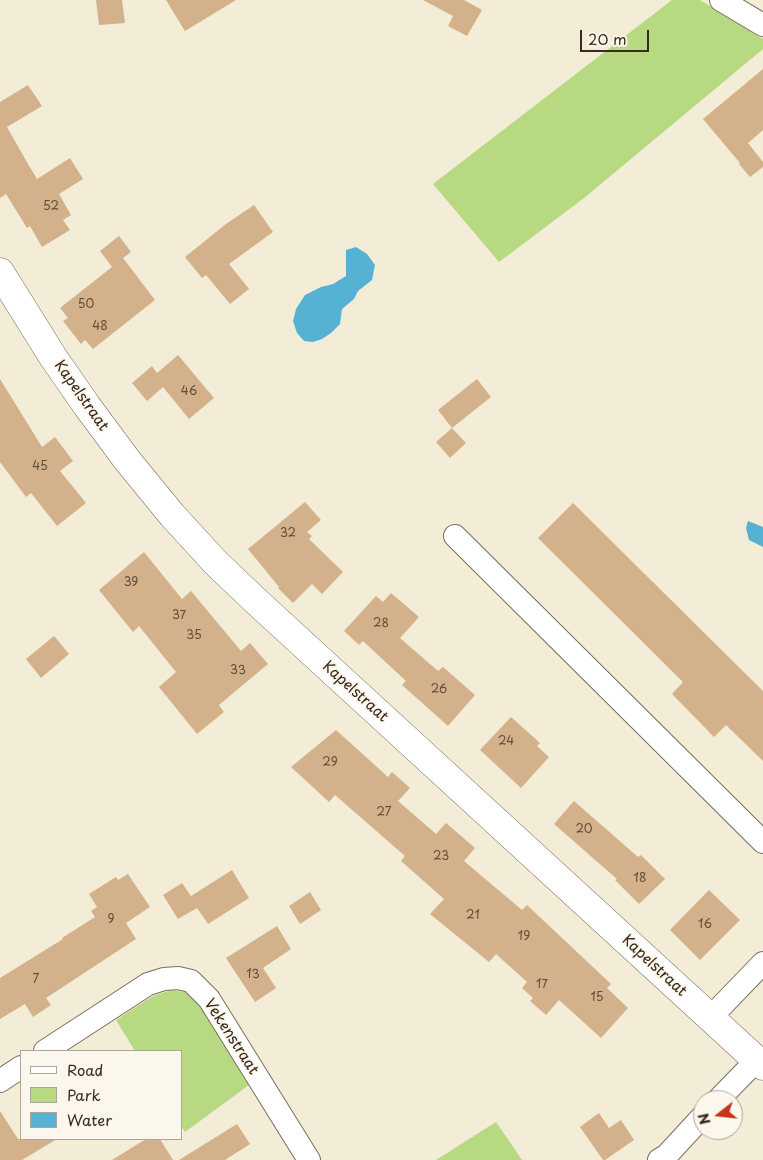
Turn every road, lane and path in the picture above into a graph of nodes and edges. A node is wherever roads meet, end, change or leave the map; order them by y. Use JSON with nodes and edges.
{"nodes":[{"id":1,"x":721,"y":0,"type":"edge"},
{"id":2,"x":763,"y":25,"type":"edge"},
{"id":3,"x":0,"y":272,"type":"edge"},
{"id":4,"x":455,"y":536,"type":"dead end"},
{"id":5,"x":763,"y":842,"type":"edge"},
{"id":6,"x":763,"y":962,"type":"edge"},
{"id":7,"x":710,"y":1018,"type":"junction"},
{"id":8,"x":48,"y":1050,"type":"edge"},
{"id":9,"x":760,"y":1063,"type":"edge"},
{"id":10,"x":20,"y":1068,"type":"edge"},
{"id":11,"x":0,"y":1081,"type":"edge"},
{"id":12,"x":729,"y":1090,"type":"edge"},
{"id":13,"x":693,"y":1127,"type":"edge"},
{"id":14,"x":309,"y":1160,"type":"edge"},
{"id":15,"x":659,"y":1160,"type":"edge"}],
"edges":[{"from":1,"to":2,"type":"street"},
{"from":3,"to":7,"type":"main road","name":"Kapelstraat"},
{"from":4,"to":5,"type":"street"},
{"from":6,"to":7,"type":"street"},
{"from":7,"to":9,"type":"main road","name":"Kapelstraat"},
{"from":8,"to":14,"type":"street","name":"Vekenstraat"},
{"from":9,"to":12,"type":"street"},
{"from":10,"to":11,"type":"street"},
{"from":13,"to":15,"type":"street"}]}
